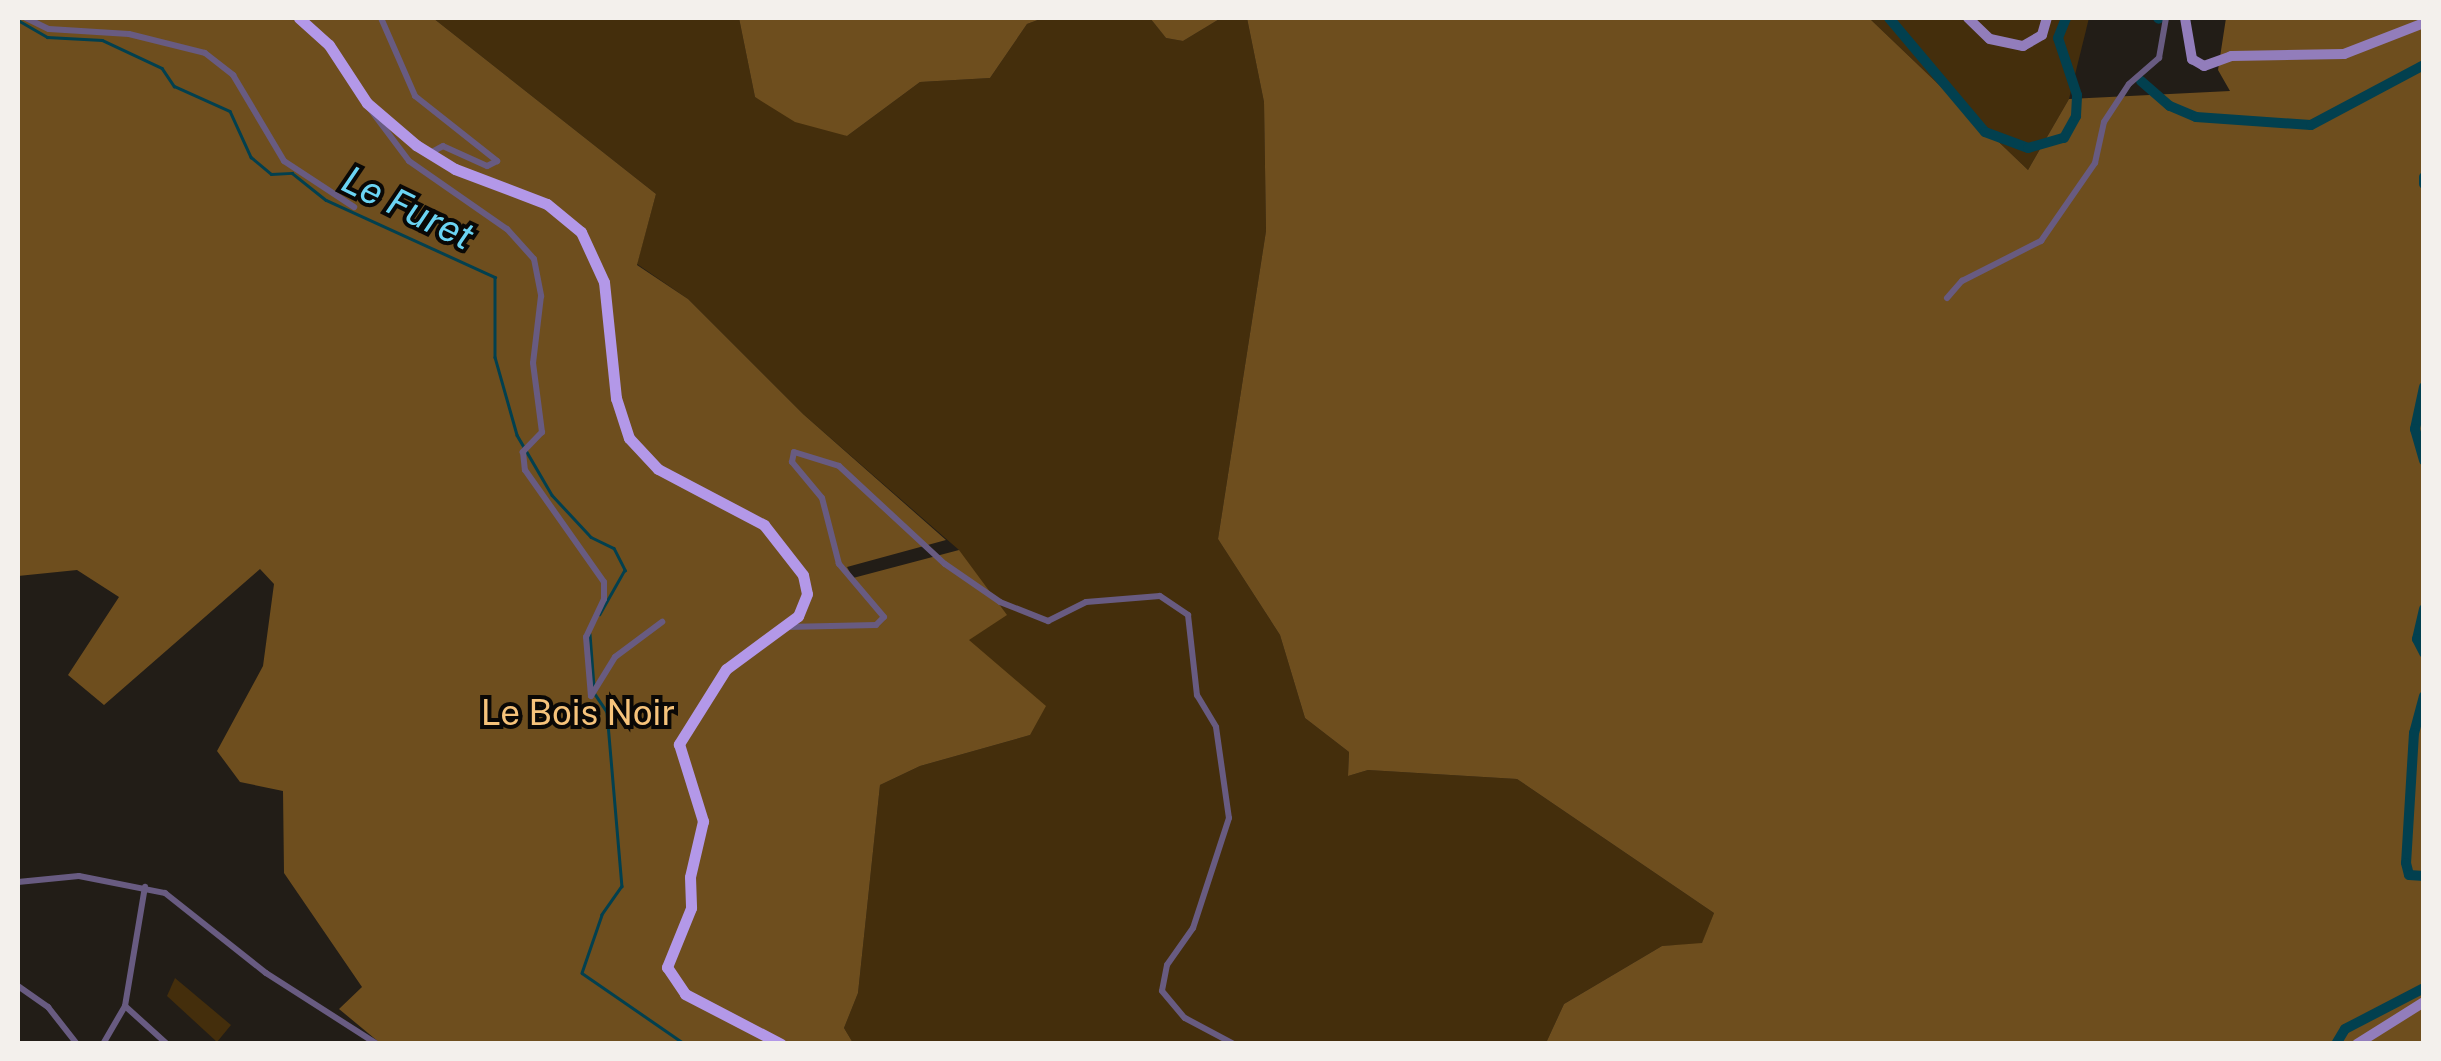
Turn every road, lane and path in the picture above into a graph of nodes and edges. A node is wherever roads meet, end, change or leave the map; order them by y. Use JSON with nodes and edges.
{"nodes":[{"id":1,"x":26,"y":18,"type":"edge"},
{"id":2,"x":300,"y":18,"type":"edge"},
{"id":3,"x":381,"y":18,"type":"edge"},
{"id":4,"x":1968,"y":18,"type":"edge"},
{"id":5,"x":2048,"y":18,"type":"edge"},
{"id":6,"x":2166,"y":18,"type":"edge"},
{"id":7,"x":2186,"y":18,"type":"edge"},
{"id":8,"x":2424,"y":24,"type":"edge"},
{"id":9,"x":367,"y":103,"type":"junction"},
{"id":10,"x":429,"y":154,"type":"junction"},
{"id":11,"x":354,"y":207,"type":"dead end"},
{"id":12,"x":1948,"y":298,"type":"dead end"},
{"id":13,"x":662,"y":622,"type":"dead end"},
{"id":14,"x":786,"y":627,"type":"junction"},
{"id":15,"x":18,"y":883,"type":"edge"},
{"id":16,"x":145,"y":886,"type":"junction"},
{"id":17,"x":18,"y":986,"type":"edge"},
{"id":18,"x":2424,"y":1002,"type":"edge"},
{"id":19,"x":125,"y":1006,"type":"junction"},
{"id":20,"x":1233,"y":1042,"type":"edge"},
{"id":21,"x":77,"y":1044,"type":"edge"},
{"id":22,"x":103,"y":1044,"type":"edge"},
{"id":23,"x":167,"y":1044,"type":"edge"},
{"id":24,"x":377,"y":1044,"type":"edge"},
{"id":25,"x":781,"y":1044,"type":"edge"},
{"id":26,"x":2357,"y":1044,"type":"edge"}],
"edges":[{"from":1,"to":11,"type":"street"},
{"from":2,"to":9,"type":"main road"},
{"from":3,"to":10,"type":"street"},
{"from":4,"to":5,"type":"street"},
{"from":6,"to":12,"type":"street"},
{"from":7,"to":8,"type":"street"},
{"from":9,"to":10,"type":"main road"},
{"from":9,"to":13,"type":"street"},
{"from":10,"to":14,"type":"main road"},
{"from":14,"to":20,"type":"street"},
{"from":14,"to":25,"type":"main road"},
{"from":15,"to":16,"type":"street"},
{"from":16,"to":19,"type":"street"},
{"from":16,"to":24,"type":"street"},
{"from":17,"to":21,"type":"street"},
{"from":18,"to":26,"type":"street"},
{"from":19,"to":22,"type":"street"},
{"from":19,"to":23,"type":"street"}]}
